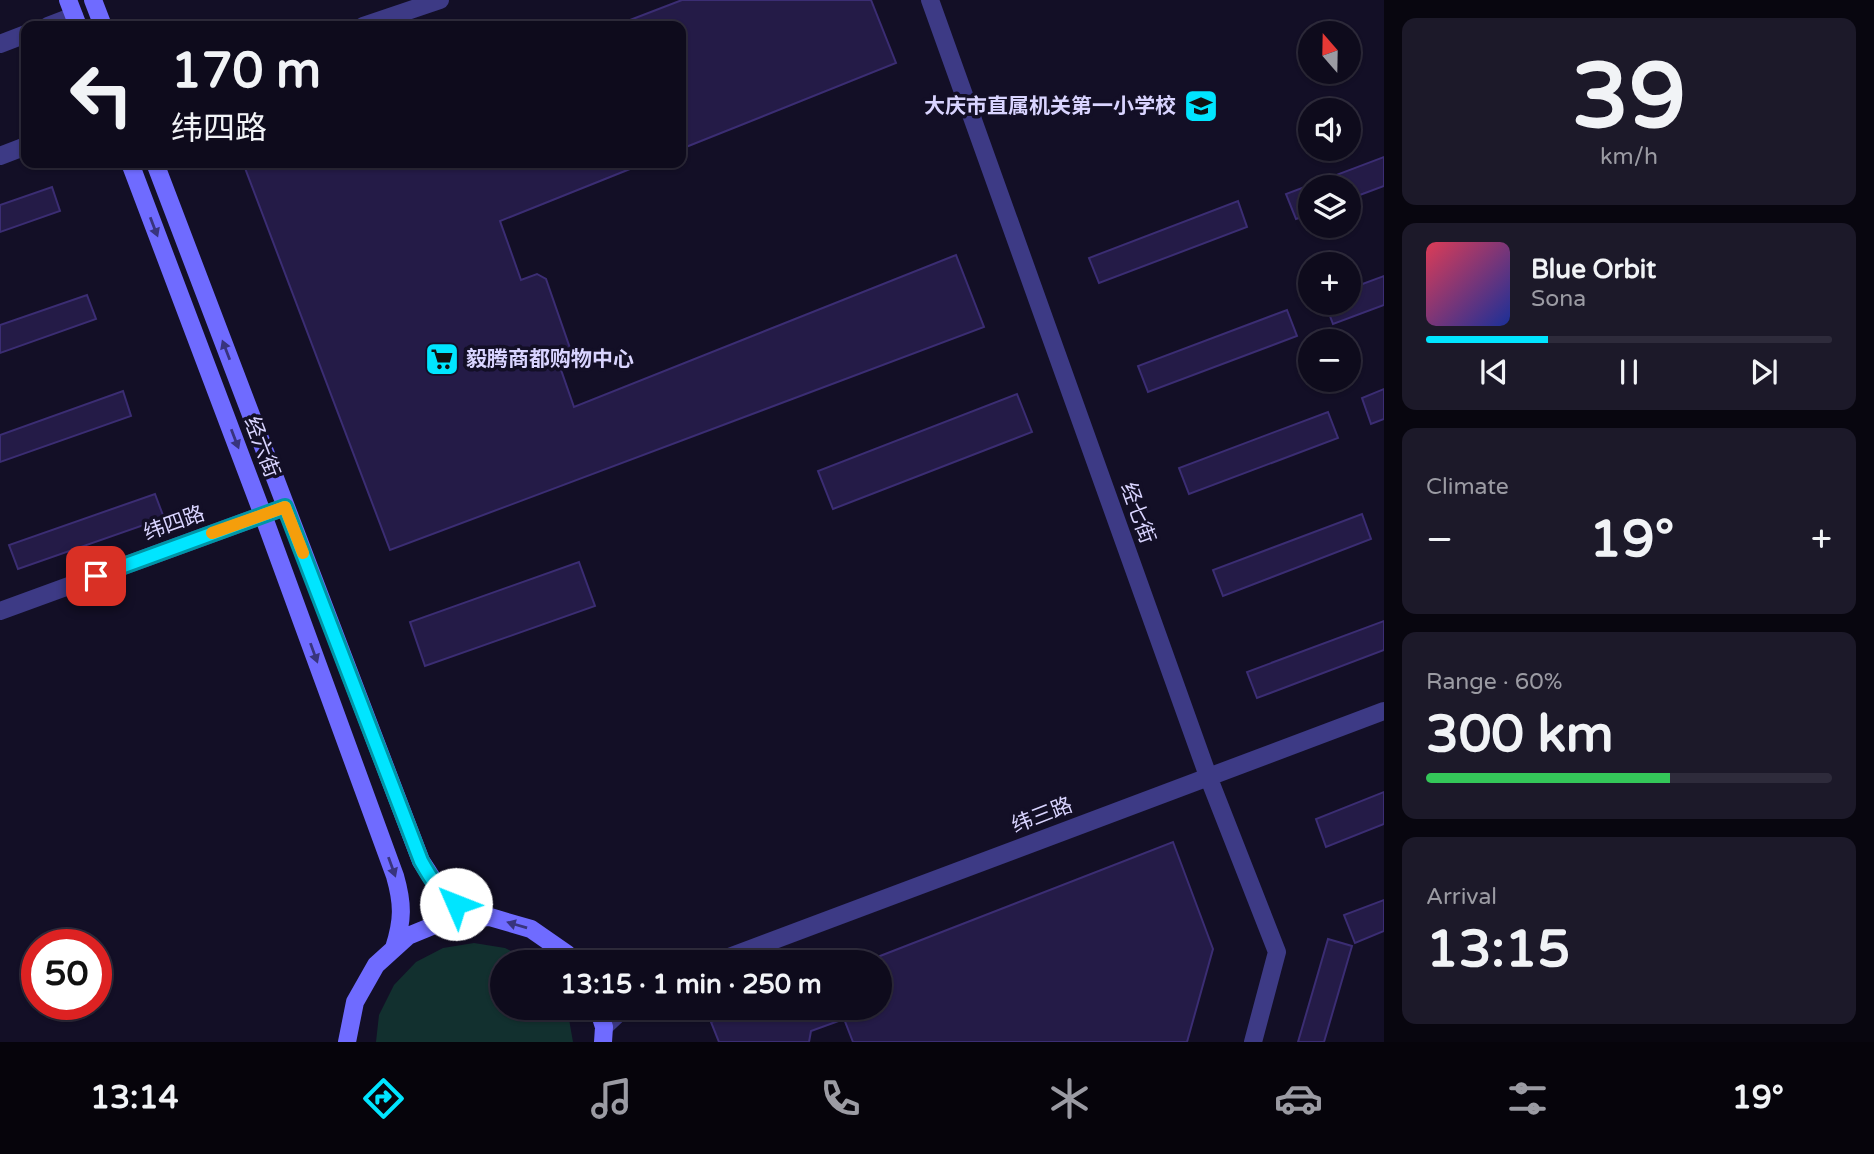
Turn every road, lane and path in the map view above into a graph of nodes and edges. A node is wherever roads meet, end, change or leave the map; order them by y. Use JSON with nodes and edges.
{"nodes":[{"id":1,"x":93,"y":0,"type":"edge"},
{"id":2,"x":440,"y":0,"type":"edge"},
{"id":3,"x":930,"y":0,"type":"edge"},
{"id":4,"x":401,"y":6,"type":"edge"},
{"id":5,"x":101,"y":21,"type":"edge"},
{"id":6,"x":372,"y":21,"type":"edge"},
{"id":7,"x":21,"y":36,"type":"edge"},
{"id":8,"x":0,"y":44,"type":"edge"},
{"id":9,"x":21,"y":148,"type":"edge"},
{"id":10,"x":0,"y":156,"type":"edge"},
{"id":11,"x":132,"y":168,"type":"edge"},
{"id":12,"x":157,"y":168,"type":"edge"},
{"id":13,"x":285,"y":507,"type":"junction"},
{"id":14,"x":263,"y":515,"type":"junction"},
{"id":15,"x":0,"y":611,"type":"edge"},
{"id":16,"x":1384,"y":711,"type":"edge"},
{"id":17,"x":1208,"y":776,"type":"junction"},
{"id":18,"x":481,"y":918,"type":"junction"},
{"id":19,"x":394,"y":948,"type":"junction"},
{"id":20,"x":560,"y":950,"type":"edge"},
{"id":21,"x":748,"y":950,"type":"edge"},
{"id":22,"x":615,"y":1020,"type":"edge"},
{"id":23,"x":603,"y":1035,"type":"edge"},
{"id":24,"x":347,"y":1042,"type":"edge"},
{"id":25,"x":1253,"y":1042,"type":"edge"}],
"edges":[{"from":1,"to":5,"type":"main road"},
{"from":2,"to":4,"type":"street"},
{"from":3,"to":17,"type":"street","name":"经七街"},
{"from":4,"to":6,"type":"street"},
{"from":7,"to":8,"type":"street"},
{"from":9,"to":10,"type":"street"},
{"from":11,"to":14,"type":"main road","name":"经六街","one_way":true},
{"from":13,"to":12,"type":"main road","name":"经六街","one_way":true},
{"from":13,"to":14,"type":"street","name":"纬四路"},
{"from":13,"to":18,"type":"main road","name":"经六街"},
{"from":14,"to":15,"type":"street","name":"纬四路"},
{"from":14,"to":19,"type":"main road","name":"经六街","one_way":true},
{"from":16,"to":17,"type":"street","name":"纬三路"},
{"from":17,"to":21,"type":"street","name":"纬三路"},
{"from":17,"to":25,"type":"street","name":"经七街"},
{"from":18,"to":19,"type":"main road"},
{"from":20,"to":18,"type":"main road","one_way":true},
{"from":19,"to":24,"type":"main road"},
{"from":22,"to":23,"type":"street"}]}
